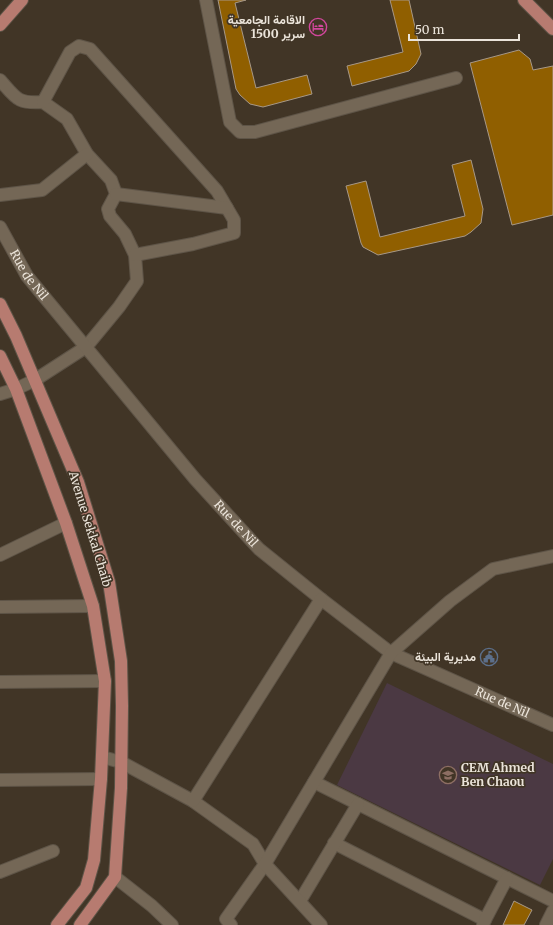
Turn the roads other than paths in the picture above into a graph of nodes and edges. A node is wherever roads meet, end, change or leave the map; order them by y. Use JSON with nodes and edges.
{"nodes":[{"id":1,"x":22,"y":0,"type":"edge"},
{"id":2,"x":206,"y":0,"type":"edge"},
{"id":3,"x":524,"y":0,"type":"edge"},
{"id":4,"x":0,"y":25,"type":"edge"},
{"id":5,"x":553,"y":29,"type":"edge"},
{"id":6,"x":456,"y":78,"type":"dead end"},
{"id":7,"x":0,"y":80,"type":"edge"},
{"id":8,"x":43,"y":102,"type":"junction"},
{"id":9,"x":87,"y":154,"type":"junction"},
{"id":10,"x":116,"y":194,"type":"junction"},
{"id":11,"x":0,"y":195,"type":"edge"},
{"id":12,"x":227,"y":208,"type":"junction"},
{"id":13,"x":0,"y":227,"type":"edge"},
{"id":14,"x":135,"y":255,"type":"junction"},
{"id":15,"x":0,"y":304,"type":"edge"},
{"id":16,"x":86,"y":347,"type":"junction"},
{"id":17,"x":0,"y":356,"type":"edge"},
{"id":18,"x":35,"y":380,"type":"junction"},
{"id":19,"x":16,"y":389,"type":"junction"},
{"id":20,"x":0,"y":394,"type":"edge"},
{"id":21,"x":66,"y":523,"type":"junction"},
{"id":22,"x":0,"y":554,"type":"edge"},
{"id":23,"x":553,"y":556,"type":"edge"},
{"id":24,"x":321,"y":599,"type":"junction"},
{"id":25,"x":93,"y":606,"type":"junction"},
{"id":26,"x":0,"y":607,"type":"edge"},
{"id":27,"x":391,"y":653,"type":"junction"},
{"id":28,"x":105,"y":681,"type":"junction"},
{"id":29,"x":0,"y":682,"type":"edge"},
{"id":30,"x":553,"y":725,"type":"edge"},
{"id":31,"x":102,"y":757,"type":"junction"},
{"id":32,"x":121,"y":762,"type":"junction"},
{"id":33,"x":101,"y":779,"type":"junction"},
{"id":34,"x":0,"y":780,"type":"edge"},
{"id":35,"x":314,"y":782,"type":"junction"},
{"id":36,"x":193,"y":801,"type":"junction"},
{"id":37,"x":358,"y":804,"type":"junction"},
{"id":38,"x":334,"y":843,"type":"junction"},
{"id":39,"x":53,"y":851,"type":"dead end"},
{"id":40,"x":265,"y":864,"type":"junction"},
{"id":41,"x":0,"y":872,"type":"edge"},
{"id":42,"x":115,"y":877,"type":"junction"},
{"id":43,"x":507,"y":878,"type":"junction"},
{"id":44,"x":300,"y":901,"type":"junction"},
{"id":45,"x":553,"y":901,"type":"edge"},
{"id":46,"x":553,"y":911,"type":"edge"},
{"id":47,"x":316,"y":923,"type":"edge"},
{"id":48,"x":484,"y":923,"type":"edge"},
{"id":49,"x":57,"y":925,"type":"edge"},
{"id":50,"x":80,"y":925,"type":"edge"},
{"id":51,"x":172,"y":925,"type":"edge"},
{"id":52,"x":231,"y":925,"type":"edge"},
{"id":53,"x":546,"y":925,"type":"edge"}],
"edges":[{"from":1,"to":4,"type":"main road"},
{"from":2,"to":6,"type":"street"},
{"from":3,"to":5,"type":"main road"},
{"from":7,"to":8,"type":"street"},
{"from":8,"to":9,"type":"street"},
{"from":8,"to":12,"type":"street"},
{"from":9,"to":10,"type":"street"},
{"from":9,"to":11,"type":"street"},
{"from":10,"to":12,"type":"street"},
{"from":10,"to":14,"type":"street"},
{"from":12,"to":14,"type":"street"},
{"from":13,"to":16,"type":"street","name":"Rue de Nil"},
{"from":14,"to":16,"type":"street"},
{"from":15,"to":18,"type":"main road","name":"Avenue Sekkal Chaib"},
{"from":16,"to":18,"type":"street"},
{"from":16,"to":24,"type":"street","name":"Rue de Nil"},
{"from":17,"to":19,"type":"main road","name":"Avenue Sekkal Chaib"},
{"from":18,"to":19,"type":"street"},
{"from":18,"to":32,"type":"main road","name":"Avenue Sekkal Chaib"},
{"from":19,"to":20,"type":"street"},
{"from":19,"to":21,"type":"main road","name":"Avenue Sekkal Chaib"},
{"from":21,"to":22,"type":"street"},
{"from":21,"to":25,"type":"main road","name":"Avenue Sekkal Chaib"},
{"from":23,"to":27,"type":"street"},
{"from":24,"to":27,"type":"street","name":"Rue de Nil"},
{"from":24,"to":36,"type":"street"},
{"from":25,"to":26,"type":"street"},
{"from":25,"to":28,"type":"main road","name":"Avenue Sekkal Chaib"},
{"from":27,"to":30,"type":"street","name":"Rue de Nil"},
{"from":27,"to":35,"type":"street"},
{"from":28,"to":29,"type":"street"},
{"from":28,"to":31,"type":"main road","name":"Avenue Sekkal Chaib"},
{"from":31,"to":32,"type":"street"},
{"from":31,"to":33,"type":"main road","name":"Avenue Sekkal Chaib"},
{"from":32,"to":36,"type":"street"},
{"from":32,"to":42,"type":"main road","name":"Avenue Sekkal Chaib"},
{"from":33,"to":34,"type":"street"},
{"from":33,"to":49,"type":"main road","name":"Avenue Sekkal Chaib"},
{"from":35,"to":37,"type":"street"},
{"from":35,"to":40,"type":"street"},
{"from":36,"to":40,"type":"street"},
{"from":37,"to":38,"type":"street"},
{"from":37,"to":43,"type":"street"},
{"from":38,"to":44,"type":"street"},
{"from":38,"to":48,"type":"street"},
{"from":39,"to":41,"type":"street"},
{"from":40,"to":44,"type":"street"},
{"from":40,"to":52,"type":"street"},
{"from":42,"to":50,"type":"main road"},
{"from":42,"to":51,"type":"street"},
{"from":43,"to":45,"type":"street"},
{"from":43,"to":48,"type":"street"},
{"from":44,"to":47,"type":"street"},
{"from":46,"to":53,"type":"street"}]}
